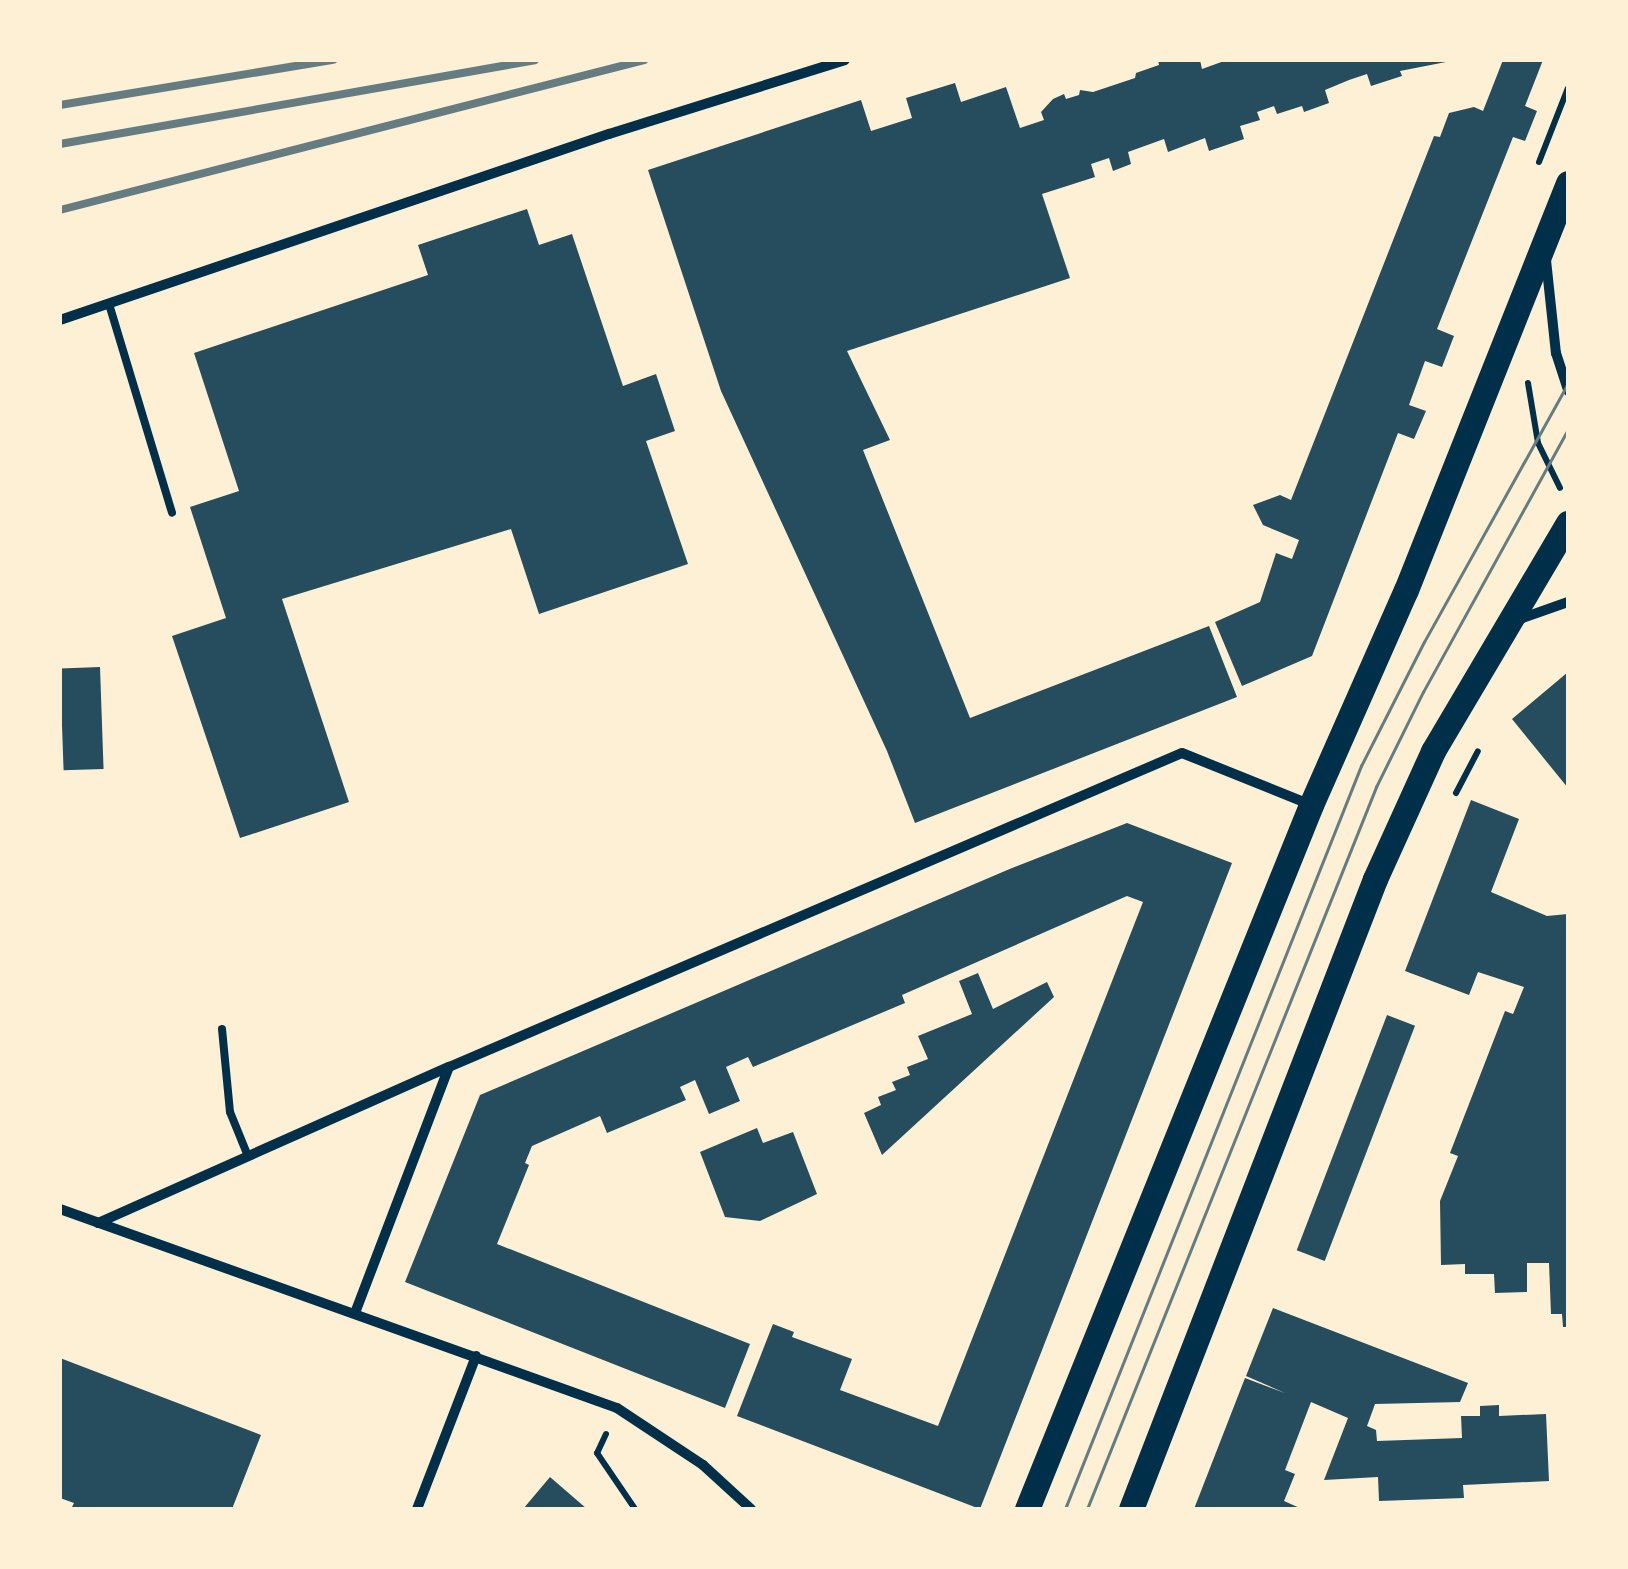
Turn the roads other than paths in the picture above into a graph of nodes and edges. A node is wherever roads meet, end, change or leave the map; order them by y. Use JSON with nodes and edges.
{"nodes":[{"id":1,"x":845,"y":60,"type":"edge"},
{"id":2,"x":1568,"y":182,"type":"edge"},
{"id":3,"x":1544,"y":244,"type":"junction"},
{"id":4,"x":109,"y":304,"type":"junction"},
{"id":5,"x":60,"y":320,"type":"edge"},
{"id":6,"x":1568,"y":390,"type":"edge"},
{"id":7,"x":172,"y":513,"type":"dead end"},
{"id":8,"x":1568,"y":523,"type":"edge"},
{"id":9,"x":1568,"y":602,"type":"edge"},
{"id":10,"x":1507,"y":624,"type":"junction"},
{"id":11,"x":1311,"y":805,"type":"junction"},
{"id":12,"x":222,"y":1030,"type":"dead end"},
{"id":13,"x":449,"y":1067,"type":"junction"},
{"id":14,"x":248,"y":1156,"type":"junction"},
{"id":15,"x":60,"y":1209,"type":"edge"},
{"id":16,"x":98,"y":1223,"type":"junction"},
{"id":17,"x":355,"y":1313,"type":"junction"},
{"id":18,"x":476,"y":1356,"type":"junction"},
{"id":19,"x":417,"y":1509,"type":"edge"},
{"id":20,"x":751,"y":1509,"type":"edge"},
{"id":21,"x":1028,"y":1509,"type":"edge"},
{"id":22,"x":1131,"y":1509,"type":"edge"}],
"edges":[{"from":1,"to":4,"type":"street"},
{"from":2,"to":3,"type":"main road"},
{"from":3,"to":6,"type":"street"},
{"from":3,"to":11,"type":"main road"},
{"from":4,"to":5,"type":"street"},
{"from":4,"to":7,"type":"lane"},
{"from":8,"to":10,"type":"main road"},
{"from":9,"to":10,"type":"street"},
{"from":10,"to":22,"type":"main road"},
{"from":11,"to":13,"type":"street"},
{"from":11,"to":21,"type":"main road"},
{"from":12,"to":14,"type":"lane"},
{"from":13,"to":14,"type":"street"},
{"from":13,"to":17,"type":"street"},
{"from":14,"to":16,"type":"street"},
{"from":15,"to":16,"type":"street"},
{"from":16,"to":17,"type":"street"},
{"from":17,"to":18,"type":"street"},
{"from":18,"to":19,"type":"street"},
{"from":18,"to":20,"type":"street"}]}
